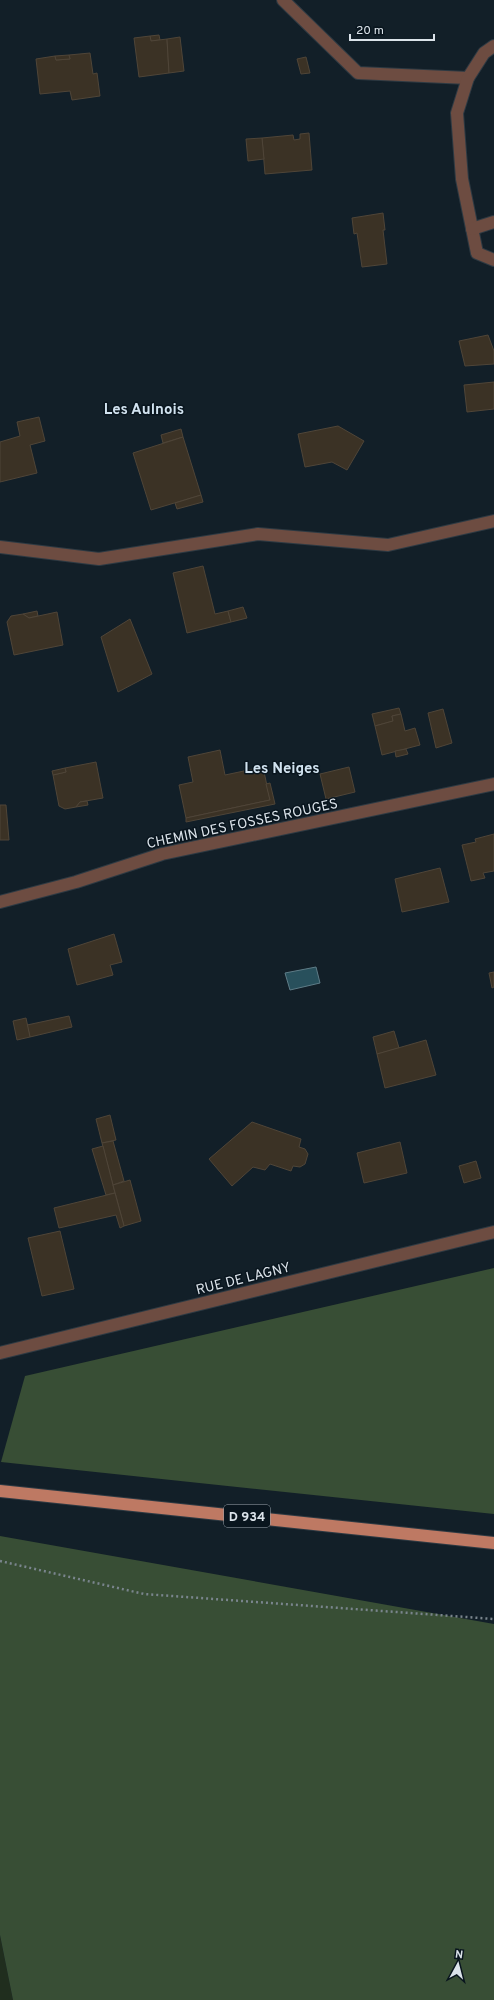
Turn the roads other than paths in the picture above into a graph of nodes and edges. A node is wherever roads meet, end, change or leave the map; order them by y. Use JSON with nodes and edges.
{"nodes":[{"id":1,"x":283,"y":0,"type":"edge"},
{"id":2,"x":494,"y":46,"type":"edge"},
{"id":3,"x":468,"y":78,"type":"junction"},
{"id":4,"x":494,"y":222,"type":"edge"},
{"id":5,"x":472,"y":229,"type":"junction"},
{"id":6,"x":494,"y":260,"type":"edge"},
{"id":7,"x":494,"y":521,"type":"edge"},
{"id":8,"x":0,"y":547,"type":"edge"},
{"id":9,"x":494,"y":784,"type":"edge"},
{"id":10,"x":0,"y":902,"type":"edge"},
{"id":11,"x":494,"y":1232,"type":"edge"},
{"id":12,"x":0,"y":1353,"type":"edge"},
{"id":13,"x":0,"y":1491,"type":"edge"},
{"id":14,"x":494,"y":1543,"type":"edge"}],
"edges":[{"from":1,"to":3,"type":"street"},
{"from":2,"to":3,"type":"street"},
{"from":3,"to":5,"type":"street"},
{"from":4,"to":5,"type":"street"},
{"from":5,"to":6,"type":"street"},
{"from":7,"to":8,"type":"street"},
{"from":9,"to":10,"type":"street","name":"CHEMIN DES FOSSES ROUGES"},
{"from":11,"to":12,"type":"street","name":"RUE DE LAGNY"},
{"from":13,"to":14,"type":"main road","number":"D 934"}]}
